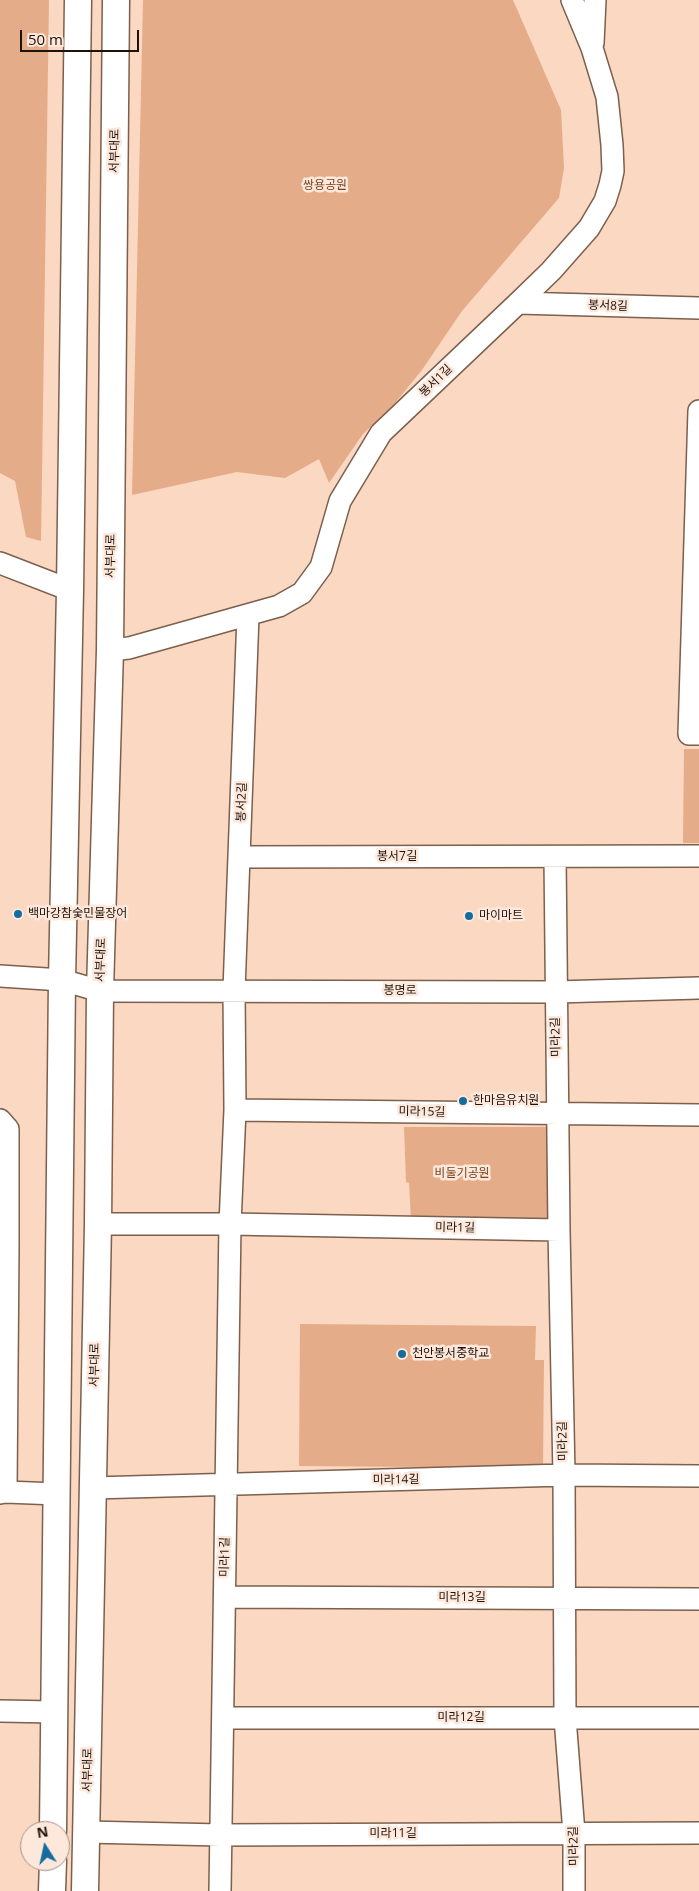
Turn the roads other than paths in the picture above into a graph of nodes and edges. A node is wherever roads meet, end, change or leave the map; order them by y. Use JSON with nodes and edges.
{"nodes":[{"id":1,"x":78,"y":0,"type":"edge"},
{"id":2,"x":116,"y":0,"type":"edge"},
{"id":3,"x":572,"y":0,"type":"edge"},
{"id":4,"x":595,"y":0,"type":"edge"},
{"id":5,"x":592,"y":48,"type":"junction"},
{"id":6,"x":518,"y":303,"type":"junction"},
{"id":7,"x":699,"y":308,"type":"edge"},
{"id":8,"x":699,"y":411,"type":"edge"},
{"id":9,"x":3,"y":568,"type":"edge"},
{"id":10,"x":70,"y":590,"type":"junction"},
{"id":11,"x":248,"y":615,"type":"junction"},
{"id":12,"x":110,"y":650,"type":"junction"},
{"id":13,"x":699,"y":734,"type":"edge"},
{"id":14,"x":699,"y":856,"type":"edge"},
{"id":15,"x":240,"y":857,"type":"junction"},
{"id":16,"x":555,"y":857,"type":"junction"},
{"id":17,"x":0,"y":976,"type":"edge"},
{"id":18,"x":62,"y":980,"type":"junction"},
{"id":19,"x":699,"y":988,"type":"edge"},
{"id":20,"x":234,"y":990,"type":"junction"},
{"id":21,"x":100,"y":991,"type":"junction"},
{"id":22,"x":556,"y":992,"type":"junction"},
{"id":23,"x":235,"y":1110,"type":"junction"},
{"id":24,"x":557,"y":1113,"type":"junction"},
{"id":25,"x":699,"y":1114,"type":"edge"},
{"id":26,"x":0,"y":1120,"type":"edge"},
{"id":27,"x":98,"y":1224,"type":"junction"},
{"id":28,"x":230,"y":1224,"type":"junction"},
{"id":29,"x":559,"y":1230,"type":"junction"},
{"id":30,"x":4,"y":1246,"type":"edge"},
{"id":31,"x":564,"y":1475,"type":"junction"},
{"id":32,"x":699,"y":1476,"type":"edge"},
{"id":33,"x":226,"y":1484,"type":"junction"},
{"id":34,"x":93,"y":1488,"type":"junction"},
{"id":35,"x":3,"y":1492,"type":"edge"},
{"id":36,"x":57,"y":1494,"type":"junction"},
{"id":37,"x":225,"y":1597,"type":"junction"},
{"id":38,"x":564,"y":1598,"type":"junction"},
{"id":39,"x":699,"y":1598,"type":"edge"},
{"id":40,"x":0,"y":1710,"type":"edge"},
{"id":41,"x":55,"y":1712,"type":"junction"},
{"id":42,"x":223,"y":1718,"type":"junction"},
{"id":43,"x":565,"y":1718,"type":"junction"},
{"id":44,"x":699,"y":1718,"type":"edge"},
{"id":45,"x":53,"y":1821,"type":"edge"},
{"id":46,"x":86,"y":1832,"type":"junction"},
{"id":47,"x":574,"y":1833,"type":"junction"},
{"id":48,"x":699,"y":1833,"type":"edge"},
{"id":49,"x":221,"y":1835,"type":"junction"},
{"id":50,"x":53,"y":1871,"type":"edge"},
{"id":51,"x":52,"y":1891,"type":"edge"},
{"id":52,"x":85,"y":1891,"type":"edge"},
{"id":53,"x":220,"y":1891,"type":"edge"},
{"id":54,"x":574,"y":1891,"type":"edge"}],
"edges":[{"from":1,"to":10,"type":"main road"},
{"from":2,"to":12,"type":"main road","name":"서부대로"},
{"from":3,"to":5,"type":"street","name":"봉서1길"},
{"from":4,"to":5,"type":"street"},
{"from":5,"to":6,"type":"street","name":"봉서1길"},
{"from":6,"to":7,"type":"street","name":"봉서8길"},
{"from":6,"to":11,"type":"street","name":"봉서1길"},
{"from":8,"to":13,"type":"street"},
{"from":9,"to":10,"type":"street"},
{"from":10,"to":18,"type":"main road"},
{"from":11,"to":12,"type":"street","name":"봉서1길"},
{"from":11,"to":15,"type":"street","name":"봉서2길"},
{"from":12,"to":21,"type":"main road","name":"서부대로"},
{"from":14,"to":16,"type":"street","name":"봉서7길"},
{"from":15,"to":16,"type":"street","name":"봉서7길"},
{"from":15,"to":20,"type":"street","name":"봉서2길"},
{"from":16,"to":22,"type":"street"},
{"from":17,"to":18,"type":"street","name":"봉명로"},
{"from":18,"to":21,"type":"street","name":"봉명로"},
{"from":18,"to":36,"type":"main road"},
{"from":19,"to":22,"type":"street","name":"봉명로"},
{"from":20,"to":21,"type":"street","name":"봉명로"},
{"from":20,"to":22,"type":"street","name":"봉명로"},
{"from":20,"to":23,"type":"street","name":"미라1길"},
{"from":21,"to":27,"type":"main road","name":"서부대로"},
{"from":22,"to":24,"type":"street","name":"미라2길"},
{"from":23,"to":24,"type":"street","name":"미라15길"},
{"from":23,"to":28,"type":"street","name":"미라1길"},
{"from":24,"to":25,"type":"street","name":"미라15길"},
{"from":24,"to":29,"type":"street","name":"미라2길"},
{"from":26,"to":30,"type":"street"},
{"from":27,"to":28,"type":"street","name":"미라1길"},
{"from":27,"to":34,"type":"main road","name":"서부대로"},
{"from":28,"to":29,"type":"street","name":"미라1길"},
{"from":28,"to":33,"type":"street","name":"미라1길"},
{"from":29,"to":31,"type":"street","name":"미라2길"},
{"from":30,"to":35,"type":"street"},
{"from":31,"to":32,"type":"street","name":"미라14길"},
{"from":31,"to":33,"type":"street","name":"미라14길"},
{"from":31,"to":38,"type":"street","name":"미라2길"},
{"from":33,"to":34,"type":"street","name":"미라14길"},
{"from":33,"to":37,"type":"street","name":"미라1길"},
{"from":34,"to":46,"type":"main road","name":"서부대로"},
{"from":35,"to":36,"type":"street"},
{"from":36,"to":41,"type":"main road"},
{"from":37,"to":38,"type":"street","name":"미라13길"},
{"from":37,"to":42,"type":"street","name":"미라1길"},
{"from":38,"to":39,"type":"street","name":"미라13길"},
{"from":38,"to":43,"type":"street","name":"미라2길"},
{"from":40,"to":41,"type":"street"},
{"from":41,"to":45,"type":"main road"},
{"from":42,"to":43,"type":"street","name":"미라12길"},
{"from":42,"to":49,"type":"street","name":"미라1길"},
{"from":43,"to":44,"type":"street","name":"미라12길"},
{"from":43,"to":47,"type":"street","name":"미라2길"},
{"from":46,"to":49,"type":"street","name":"미라11길"},
{"from":46,"to":52,"type":"main road","name":"서부대로"},
{"from":47,"to":48,"type":"street","name":"미라11길"},
{"from":47,"to":49,"type":"street","name":"미라11길"},
{"from":47,"to":54,"type":"street","name":"미라2길"},
{"from":49,"to":53,"type":"street","name":"미라1길"},
{"from":50,"to":51,"type":"main road"}]}
